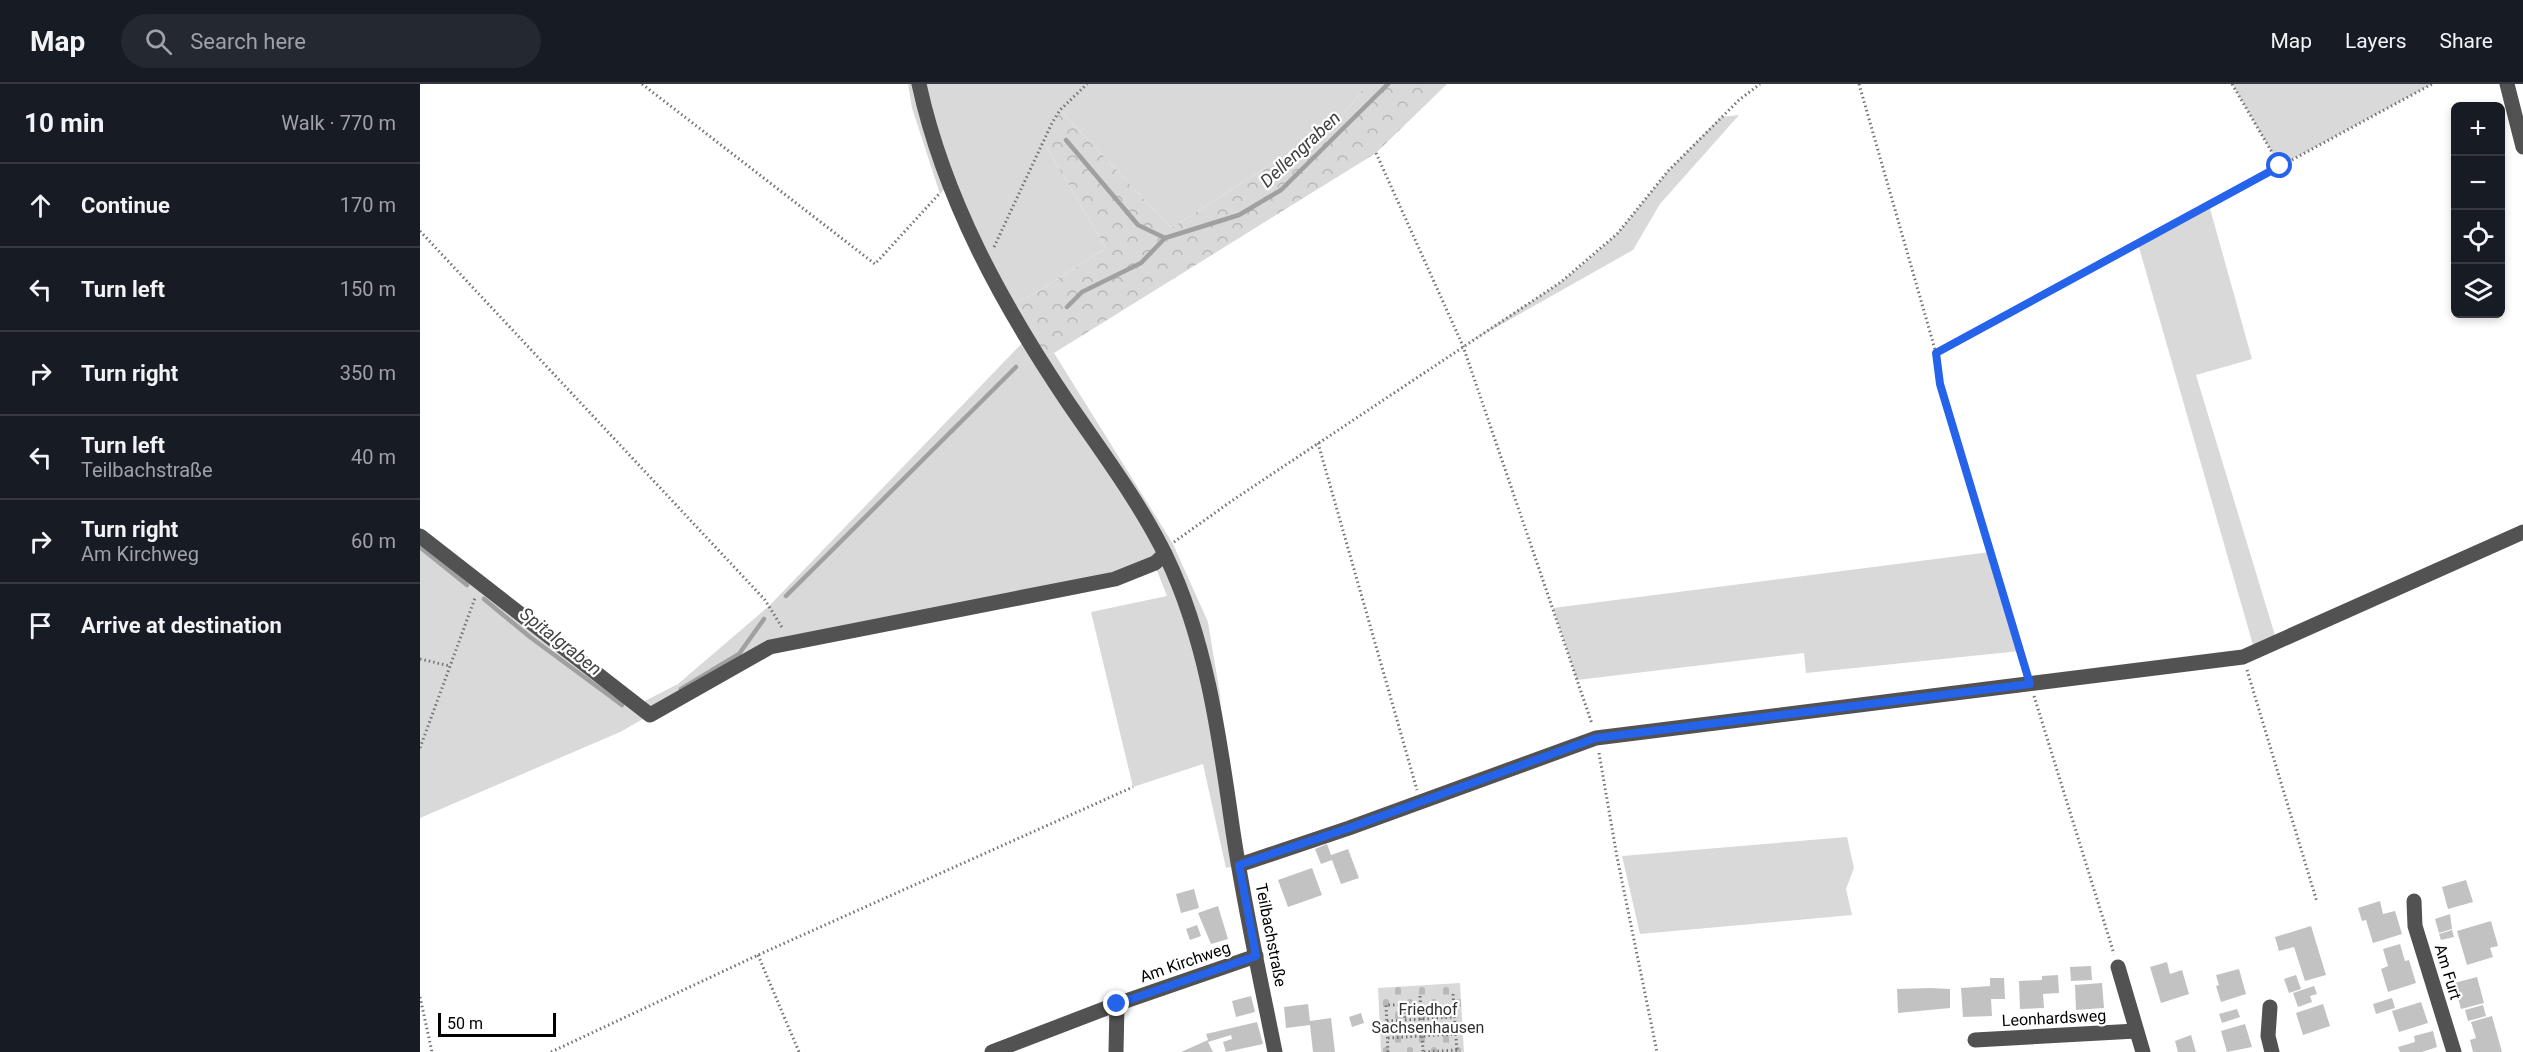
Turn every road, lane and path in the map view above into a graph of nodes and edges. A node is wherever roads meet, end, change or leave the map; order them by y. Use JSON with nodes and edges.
{"nodes":[{"id":1,"x":642,"y":84,"type":"edge"},
{"id":2,"x":919,"y":84,"type":"edge"},
{"id":3,"x":1087,"y":84,"type":"edge"},
{"id":4,"x":1760,"y":84,"type":"edge"},
{"id":5,"x":1859,"y":84,"type":"edge"},
{"id":6,"x":2232,"y":84,"type":"edge"},
{"id":7,"x":2432,"y":84,"type":"edge"},
{"id":8,"x":2507,"y":84,"type":"edge"},
{"id":9,"x":2523,"y":147,"type":"edge"},
{"id":10,"x":1376,"y":153,"type":"dead end"},
{"id":11,"x":2280,"y":166,"type":"junction"},
{"id":12,"x":949,"y":183,"type":"junction"},
{"id":13,"x":420,"y":231,"type":"edge"},
{"id":14,"x":986,"y":265,"type":"junction"},
{"id":15,"x":1463,"y":346,"type":"junction"},
{"id":16,"x":1936,"y":353,"type":"junction"},
{"id":17,"x":1318,"y":443,"type":"junction"},
{"id":18,"x":2523,"y":532,"type":"edge"},
{"id":19,"x":420,"y":536,"type":"edge"},
{"id":20,"x":1165,"y":554,"type":"junction"},
{"id":21,"x":481,"y":582,"type":"junction"},
{"id":22,"x":791,"y":643,"type":"junction"},
{"id":23,"x":2244,"y":657,"type":"junction"},
{"id":24,"x":420,"y":659,"type":"edge"},
{"id":25,"x":450,"y":666,"type":"junction"},
{"id":26,"x":2030,"y":684,"type":"junction"},
{"id":27,"x":1596,"y":738,"type":"junction"},
{"id":28,"x":420,"y":748,"type":"edge"},
{"id":29,"x":1133,"y":788,"type":"dead end"},
{"id":30,"x":1420,"y":803,"type":"junction"},
{"id":31,"x":1239,"y":865,"type":"junction"},
{"id":32,"x":2414,"y":901,"type":"dead end"},
{"id":33,"x":2317,"y":902,"type":"dead end"},
{"id":34,"x":758,"y":955,"type":"junction"},
{"id":35,"x":1256,"y":956,"type":"junction"},
{"id":36,"x":2118,"y":967,"type":"joint"},
{"id":37,"x":1453,"y":994,"type":"dead end"},
{"id":38,"x":1420,"y":996,"type":"dead end"},
{"id":39,"x":420,"y":997,"type":"edge"},
{"id":40,"x":1117,"y":1004,"type":"junction"},
{"id":41,"x":2270,"y":1007,"type":"dead end"},
{"id":42,"x":1455,"y":1017,"type":"junction"},
{"id":43,"x":1421,"y":1019,"type":"junction"},
{"id":44,"x":1405,"y":1020,"type":"junction"},
{"id":45,"x":1387,"y":1021,"type":"junction"},
{"id":46,"x":2136,"y":1031,"type":"junction"},
{"id":47,"x":1456,"y":1034,"type":"junction"},
{"id":48,"x":1422,"y":1036,"type":"junction"},
{"id":49,"x":1388,"y":1038,"type":"junction"},
{"id":50,"x":1975,"y":1040,"type":"dead end"},
{"id":51,"x":1457,"y":1051,"type":"edge"},
{"id":52,"x":432,"y":1052,"type":"edge"},
{"id":53,"x":552,"y":1052,"type":"edge"},
{"id":54,"x":799,"y":1052,"type":"edge"},
{"id":55,"x":992,"y":1052,"type":"edge"},
{"id":56,"x":1116,"y":1052,"type":"edge"},
{"id":57,"x":1275,"y":1052,"type":"edge"},
{"id":58,"x":1388,"y":1052,"type":"edge"},
{"id":59,"x":1423,"y":1052,"type":"edge"},
{"id":60,"x":1657,"y":1052,"type":"edge"},
{"id":61,"x":2143,"y":1052,"type":"edge"},
{"id":62,"x":2272,"y":1052,"type":"edge"},
{"id":63,"x":2454,"y":1052,"type":"edge"}],
"edges":[{"from":1,"to":12,"type":"path"},
{"from":2,"to":12,"type":"street","name":"Teilbachstraße"},
{"from":3,"to":14,"type":"path"},
{"from":4,"to":15,"type":"path"},
{"from":5,"to":16,"type":"path"},
{"from":6,"to":11,"type":"path"},
{"from":7,"to":11,"type":"path"},
{"from":8,"to":9,"type":"street"},
{"from":10,"to":15,"type":"path"},
{"from":11,"to":16,"type":"path"},
{"from":12,"to":14,"type":"street","name":"Teilbachstraße"},
{"from":13,"to":22,"type":"path"},
{"from":14,"to":20,"type":"street","name":"Teilbachstraße"},
{"from":15,"to":17,"type":"path"},
{"from":15,"to":27,"type":"path"},
{"from":16,"to":26,"type":"path"},
{"from":17,"to":20,"type":"path"},
{"from":17,"to":30,"type":"path"},
{"from":18,"to":23,"type":"street"},
{"from":19,"to":21,"type":"street"},
{"from":20,"to":22,"type":"street"},
{"from":20,"to":31,"type":"street","name":"Teilbachstraße"},
{"from":21,"to":22,"type":"street"},
{"from":21,"to":25,"type":"path"},
{"from":23,"to":26,"type":"street"},
{"from":23,"to":33,"type":"path"},
{"from":24,"to":25,"type":"path"},
{"from":25,"to":28,"type":"path"},
{"from":26,"to":27,"type":"street"},
{"from":26,"to":36,"type":"path"},
{"from":27,"to":30,"type":"street"},
{"from":27,"to":60,"type":"path"},
{"from":29,"to":34,"type":"path"},
{"from":30,"to":31,"type":"street"},
{"from":31,"to":35,"type":"street","name":"Teilbachstraße"},
{"from":32,"to":63,"type":"street","name":"Am Furt"},
{"from":34,"to":53,"type":"path"},
{"from":34,"to":54,"type":"path"},
{"from":35,"to":40,"type":"street","name":"Am Kirchweg"},
{"from":35,"to":57,"type":"street","name":"Teilbachstraße"},
{"from":36,"to":46,"type":"street"},
{"from":37,"to":42,"type":"path"},
{"from":38,"to":43,"type":"path"},
{"from":39,"to":52,"type":"path"},
{"from":40,"to":55,"type":"street","name":"Am Kirchweg"},
{"from":40,"to":56,"type":"street"},
{"from":41,"to":62,"type":"street"},
{"from":42,"to":43,"type":"path"},
{"from":42,"to":47,"type":"path"},
{"from":43,"to":44,"type":"path"},
{"from":43,"to":48,"type":"path"},
{"from":44,"to":45,"type":"path"},
{"from":44,"to":45,"type":"path"},
{"from":45,"to":49,"type":"path"},
{"from":46,"to":50,"type":"street","name":"Leonhardsweg"},
{"from":46,"to":61,"type":"street"},
{"from":47,"to":48,"type":"path"},
{"from":47,"to":51,"type":"path"},
{"from":48,"to":49,"type":"path"},
{"from":48,"to":59,"type":"path"},
{"from":49,"to":58,"type":"path"},
{"from":51,"to":59,"type":"path"}]}
